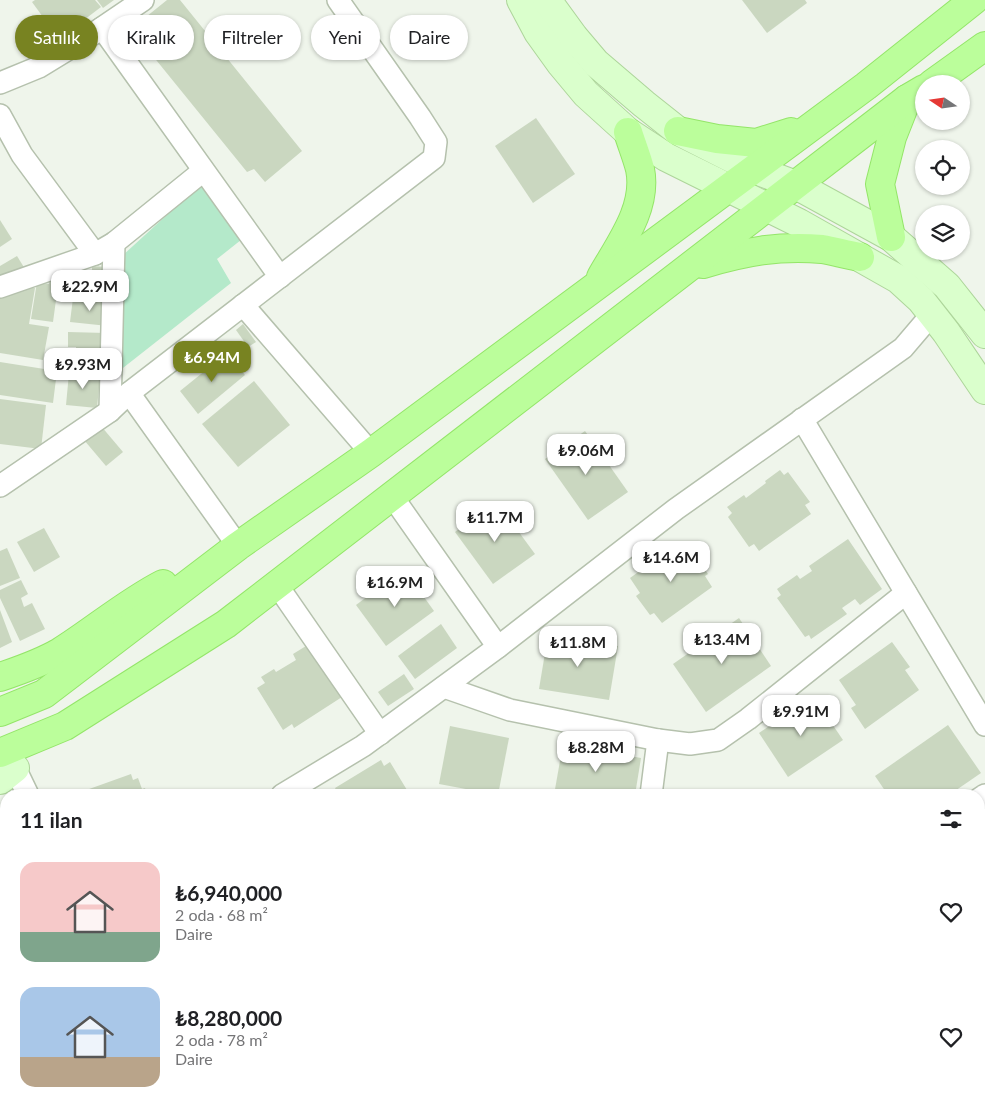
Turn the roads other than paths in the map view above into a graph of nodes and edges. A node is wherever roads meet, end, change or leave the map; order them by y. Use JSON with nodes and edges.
{"nodes":[{"id":1,"x":143,"y":0,"type":"edge"},
{"id":2,"x":338,"y":0,"type":"edge"},
{"id":3,"x":521,"y":0,"type":"edge"},
{"id":4,"x":547,"y":0,"type":"edge"},
{"id":5,"x":974,"y":0,"type":"edge"},
{"id":6,"x":102,"y":28,"type":"junction"},
{"id":7,"x":985,"y":46,"type":"edge"},
{"id":8,"x":945,"y":75,"type":"edge"},
{"id":9,"x":0,"y":82,"type":"edge"},
{"id":10,"x":915,"y":95,"type":"edge"},
{"id":11,"x":915,"y":96,"type":"edge"},
{"id":12,"x":0,"y":115,"type":"edge"},
{"id":13,"x":812,"y":126,"type":"junction"},
{"id":14,"x":678,"y":131,"type":"junction"},
{"id":15,"x":628,"y":132,"type":"junction"},
{"id":16,"x":753,"y":169,"type":"junction"},
{"id":17,"x":203,"y":171,"type":"junction"},
{"id":18,"x":796,"y":185,"type":"junction"},
{"id":19,"x":729,"y":187,"type":"junction"},
{"id":20,"x":767,"y":208,"type":"junction"},
{"id":21,"x":891,"y":237,"type":"junction"},
{"id":22,"x":114,"y":244,"type":"junction"},
{"id":23,"x":95,"y":254,"type":"junction"},
{"id":24,"x":860,"y":257,"type":"junction"},
{"id":25,"x":688,"y":269,"type":"junction"},
{"id":26,"x":280,"y":278,"type":"junction"},
{"id":27,"x":596,"y":286,"type":"junction"},
{"id":28,"x":0,"y":287,"type":"edge"},
{"id":29,"x":243,"y":305,"type":"junction"},
{"id":30,"x":932,"y":314,"type":"junction"},
{"id":31,"x":985,"y":334,"type":"edge"},
{"id":32,"x":985,"y":390,"type":"edge"},
{"id":33,"x":128,"y":393,"type":"junction"},
{"id":34,"x":110,"y":411,"type":"junction"},
{"id":35,"x":802,"y":420,"type":"junction"},
{"id":36,"x":371,"y":453,"type":"junction"},
{"id":37,"x":0,"y":486,"type":"edge"},
{"id":38,"x":392,"y":496,"type":"junction"},
{"id":39,"x":238,"y":546,"type":"junction"},
{"id":40,"x":277,"y":585,"type":"junction"},
{"id":41,"x":906,"y":593,"type":"junction"},
{"id":42,"x":498,"y":647,"type":"junction"},
{"id":43,"x":0,"y":677,"type":"edge"},
{"id":44,"x":444,"y":687,"type":"junction"},
{"id":45,"x":0,"y":712,"type":"edge"},
{"id":46,"x":985,"y":725,"type":"edge"},
{"id":47,"x":380,"y":734,"type":"junction"},
{"id":48,"x":658,"y":740,"type":"junction"},
{"id":49,"x":5,"y":767,"type":"edge"},
{"id":50,"x":23,"y":789,"type":"edge"},
{"id":51,"x":292,"y":789,"type":"edge"},
{"id":52,"x":652,"y":789,"type":"edge"}],
"edges":[{"from":1,"to":6,"type":"street"},
{"from":2,"to":26,"type":"street"},
{"from":3,"to":15,"type":"main road"},
{"from":4,"to":14,"type":"main road"},
{"from":5,"to":13,"type":"main road"},
{"from":6,"to":9,"type":"street"},
{"from":6,"to":17,"type":"street"},
{"from":7,"to":8,"type":"main road"},
{"from":10,"to":18,"type":"main road"},
{"from":11,"to":21,"type":"main road"},
{"from":12,"to":23,"type":"street"},
{"from":13,"to":14,"type":"main road"},
{"from":13,"to":16,"type":"main road"},
{"from":14,"to":16,"type":"main road"},
{"from":15,"to":19,"type":"main road"},
{"from":15,"to":27,"type":"main road"},
{"from":16,"to":18,"type":"main road"},
{"from":16,"to":19,"type":"main road"},
{"from":17,"to":22,"type":"street"},
{"from":17,"to":26,"type":"street"},
{"from":18,"to":20,"type":"main road"},
{"from":18,"to":21,"type":"main road"},
{"from":19,"to":20,"type":"main road"},
{"from":19,"to":27,"type":"main road"},
{"from":20,"to":24,"type":"main road"},
{"from":20,"to":25,"type":"main road"},
{"from":21,"to":31,"type":"main road"},
{"from":22,"to":23,"type":"street"},
{"from":22,"to":34,"type":"street"},
{"from":23,"to":28,"type":"street"},
{"from":24,"to":25,"type":"main road"},
{"from":24,"to":30,"type":"main road"},
{"from":25,"to":38,"type":"main road"},
{"from":26,"to":29,"type":"street"},
{"from":27,"to":36,"type":"main road"},
{"from":29,"to":33,"type":"street"},
{"from":29,"to":36,"type":"street"},
{"from":30,"to":32,"type":"main road"},
{"from":30,"to":35,"type":"street"},
{"from":33,"to":34,"type":"street"},
{"from":33,"to":39,"type":"street"},
{"from":34,"to":37,"type":"street"},
{"from":35,"to":41,"type":"street"},
{"from":35,"to":42,"type":"street"},
{"from":36,"to":39,"type":"main road"},
{"from":38,"to":40,"type":"main road"},
{"from":38,"to":42,"type":"street"},
{"from":39,"to":43,"type":"main road"},
{"from":39,"to":45,"type":"main road"},
{"from":40,"to":47,"type":"street"},
{"from":40,"to":49,"type":"main road"},
{"from":41,"to":46,"type":"street"},
{"from":41,"to":48,"type":"street"},
{"from":42,"to":44,"type":"street"},
{"from":44,"to":47,"type":"street"},
{"from":44,"to":48,"type":"street"},
{"from":47,"to":51,"type":"street"},
{"from":48,"to":52,"type":"street"},
{"from":49,"to":50,"type":"street"}]}
